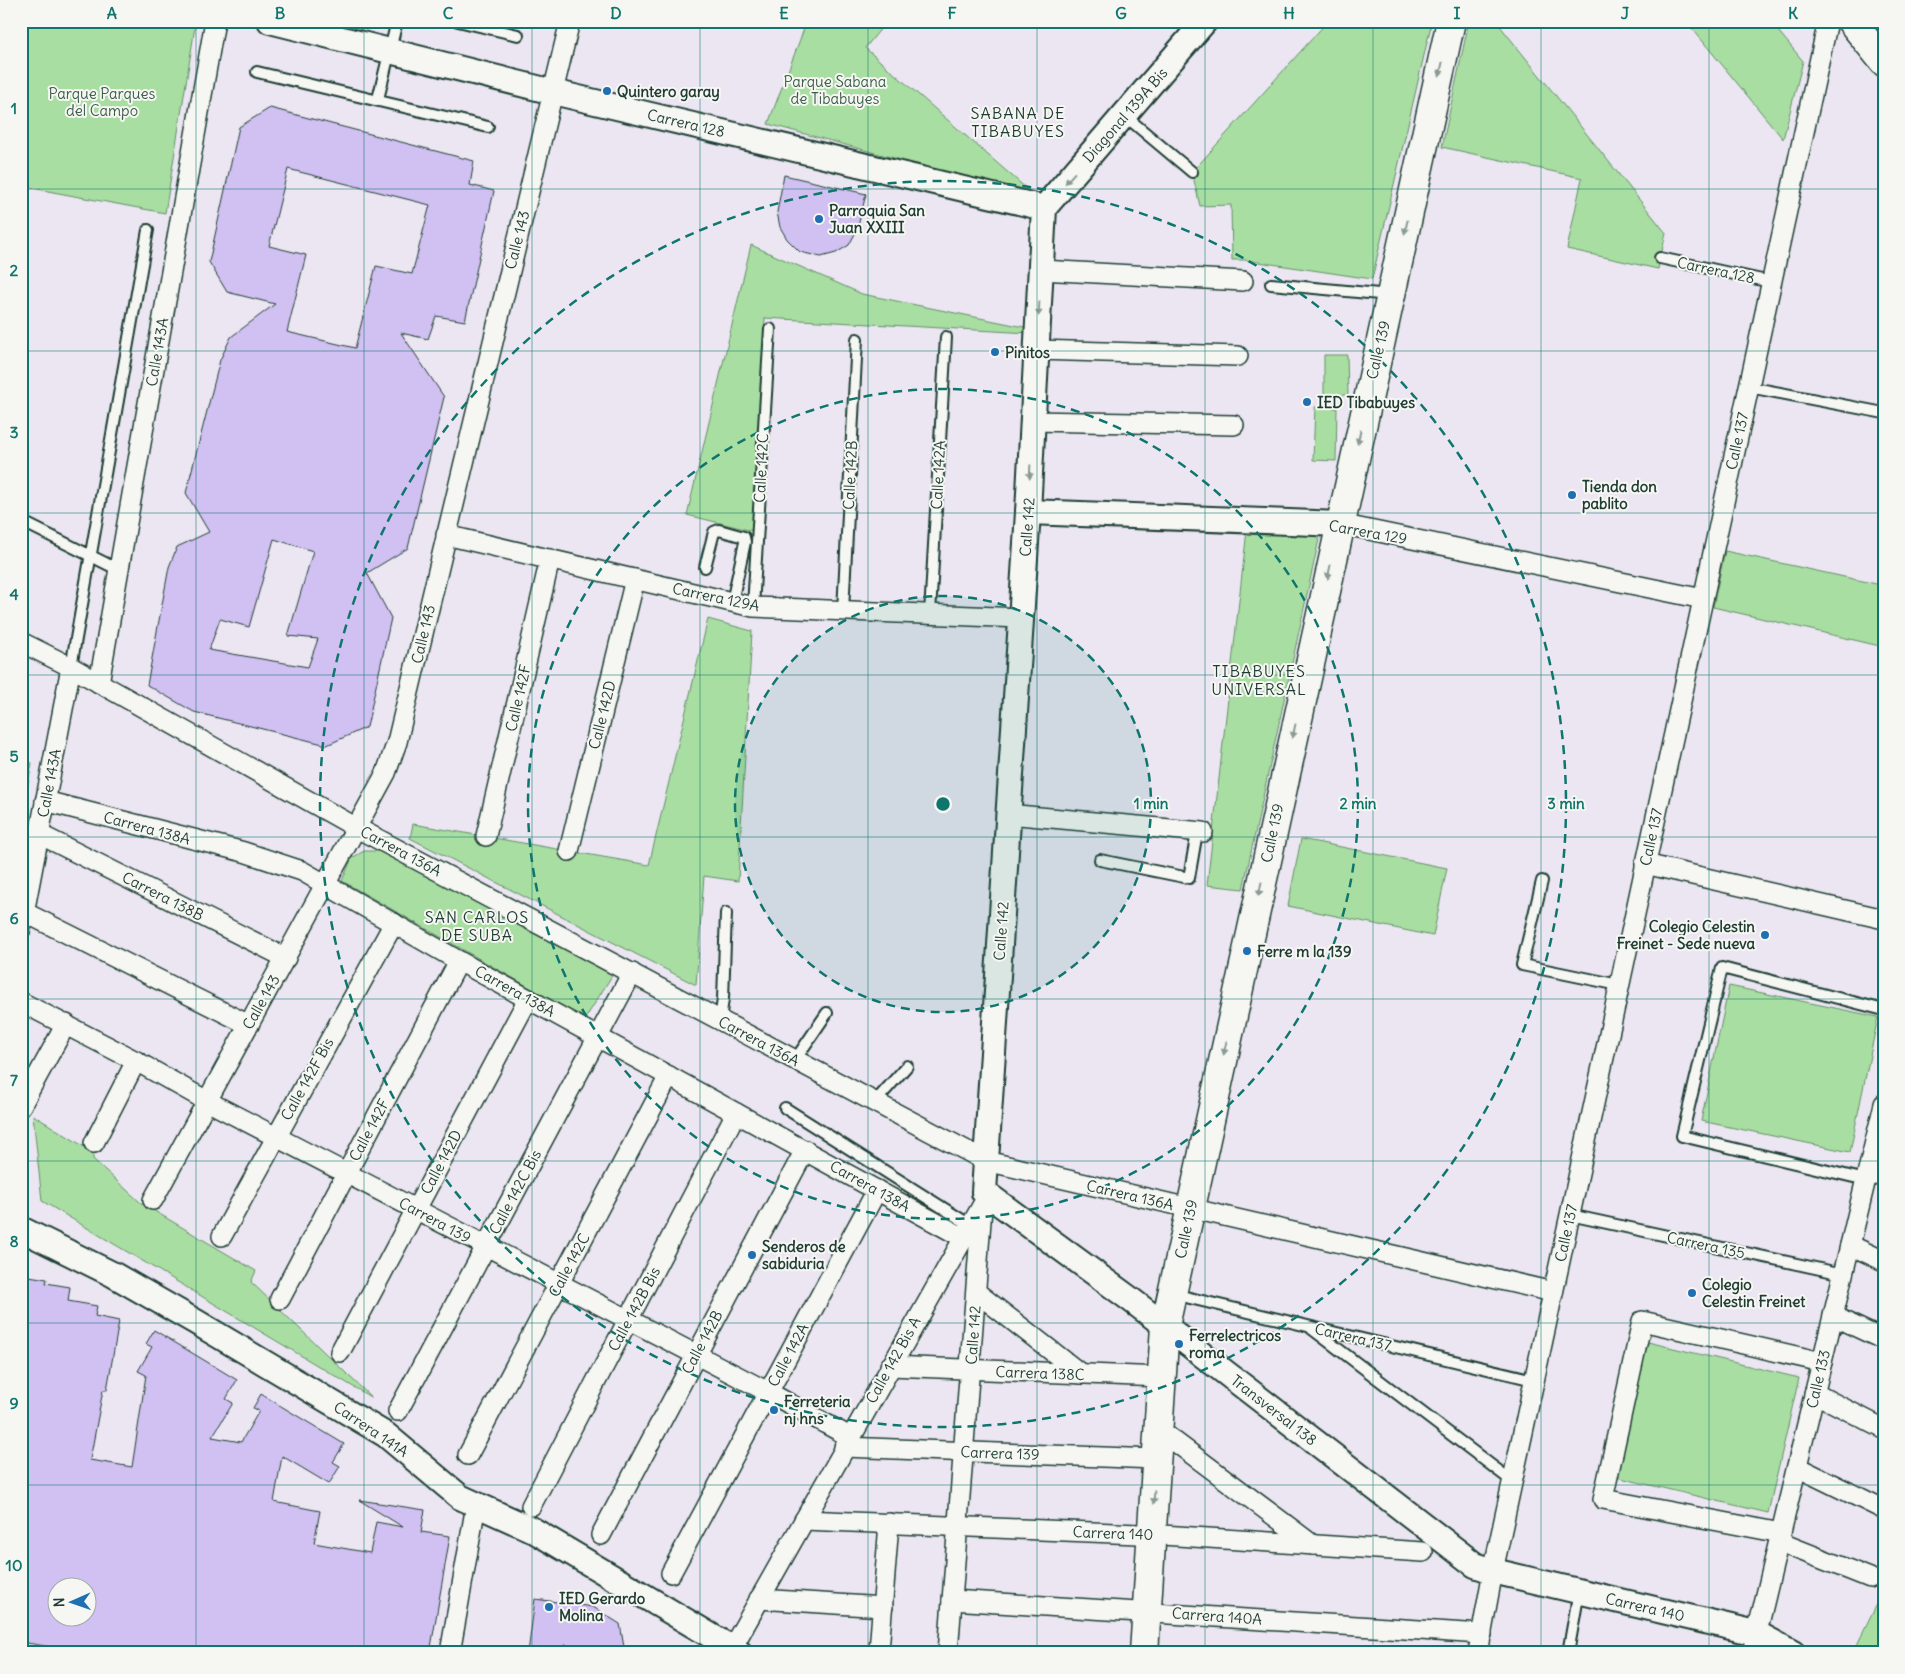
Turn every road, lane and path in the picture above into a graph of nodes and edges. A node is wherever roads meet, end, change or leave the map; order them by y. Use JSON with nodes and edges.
{"nodes":[{"id":1,"x":215,"y":21,"type":"edge"},
{"id":2,"x":270,"y":21,"type":"edge"},
{"id":3,"x":397,"y":21,"type":"edge"},
{"id":4,"x":458,"y":21,"type":"edge"},
{"id":5,"x":570,"y":21,"type":"edge"},
{"id":6,"x":1205,"y":21,"type":"edge"},
{"id":7,"x":1452,"y":21,"type":"edge"},
{"id":8,"x":1828,"y":21,"type":"edge"},
{"id":9,"x":1851,"y":21,"type":"edge"},
{"id":10,"x":518,"y":35,"type":"dead end"},
{"id":11,"x":1879,"y":46,"type":"edge"},
{"id":12,"x":390,"y":51,"type":"junction"},
{"id":13,"x":257,"y":72,"type":"dead end"},
{"id":14,"x":553,"y":92,"type":"junction"},
{"id":15,"x":378,"y":99,"type":"junction"},
{"id":16,"x":1124,"y":115,"type":"junction"},
{"id":17,"x":488,"y":127,"type":"dead end"},
{"id":18,"x":1192,"y":172,"type":"dead end"},
{"id":19,"x":1044,"y":208,"type":"junction"},
{"id":20,"x":148,"y":230,"type":"dead end"},
{"id":21,"x":1660,"y":258,"type":"dead end"},
{"id":22,"x":1041,"y":270,"type":"junction"},
{"id":23,"x":1243,"y":281,"type":"dead end"},
{"id":24,"x":1771,"y":282,"type":"junction"},
{"id":25,"x":1271,"y":284,"type":"dead end"},
{"id":26,"x":1390,"y":295,"type":"junction"},
{"id":27,"x":770,"y":329,"type":"dead end"},
{"id":28,"x":946,"y":337,"type":"dead end"},
{"id":29,"x":857,"y":339,"type":"dead end"},
{"id":30,"x":1037,"y":350,"type":"junction"},
{"id":31,"x":1238,"y":356,"type":"dead end"},
{"id":32,"x":1749,"y":387,"type":"junction"},
{"id":33,"x":1884,"y":413,"type":"edge"},
{"id":34,"x":1033,"y":421,"type":"junction"},
{"id":35,"x":1234,"y":425,"type":"dead end"},
{"id":36,"x":1028,"y":512,"type":"junction"},
{"id":37,"x":21,"y":521,"type":"edge"},
{"id":38,"x":1340,"y":524,"type":"junction"},
{"id":39,"x":446,"y":535,"type":"junction"},
{"id":40,"x":90,"y":556,"type":"junction"},
{"id":41,"x":550,"y":559,"type":"junction"},
{"id":42,"x":705,"y":567,"type":"dead end"},
{"id":43,"x":119,"y":570,"type":"junction"},
{"id":44,"x":635,"y":579,"type":"junction"},
{"id":45,"x":1703,"y":599,"type":"junction"},
{"id":46,"x":732,"y":602,"type":"junction"},
{"id":47,"x":753,"y":607,"type":"junction"},
{"id":48,"x":842,"y":611,"type":"junction"},
{"id":49,"x":930,"y":614,"type":"junction"},
{"id":50,"x":1021,"y":618,"type":"junction"},
{"id":51,"x":21,"y":642,"type":"edge"},
{"id":52,"x":71,"y":666,"type":"junction"},
{"id":53,"x":99,"y":682,"type":"junction"},
{"id":54,"x":45,"y":801,"type":"junction"},
{"id":55,"x":1008,"y":814,"type":"junction"},
{"id":56,"x":357,"y":828,"type":"junction"},
{"id":57,"x":1200,"y":832,"type":"joint"},
{"id":58,"x":39,"y":834,"type":"junction"},
{"id":59,"x":486,"y":836,"type":"dead end"},
{"id":60,"x":569,"y":851,"type":"dead end"},
{"id":61,"x":1100,"y":860,"type":"dead end"},
{"id":62,"x":1646,"y":864,"type":"junction"},
{"id":63,"x":1542,"y":880,"type":"dead end"},
{"id":64,"x":326,"y":884,"type":"junction"},
{"id":65,"x":726,"y":913,"type":"dead end"},
{"id":66,"x":1884,"y":919,"type":"edge"},
{"id":67,"x":23,"y":921,"type":"edge"},
{"id":68,"x":394,"y":923,"type":"junction"},
{"id":69,"x":286,"y":958,"type":"junction"},
{"id":70,"x":459,"y":961,"type":"junction"},
{"id":71,"x":632,"y":973,"type":"junction"},
{"id":72,"x":1619,"y":985,"type":"junction"},
{"id":73,"x":528,"y":999,"type":"junction"},
{"id":74,"x":21,"y":1002,"type":"edge"},
{"id":75,"x":1884,"y":1010,"type":"edge"},
{"id":76,"x":827,"y":1013,"type":"dead end"},
{"id":77,"x":720,"y":1020,"type":"junction"},
{"id":78,"x":66,"y":1024,"type":"junction"},
{"id":79,"x":249,"y":1024,"type":"junction"},
{"id":80,"x":598,"y":1037,"type":"junction"},
{"id":81,"x":795,"y":1060,"type":"junction"},
{"id":82,"x":136,"y":1061,"type":"junction"},
{"id":83,"x":907,"y":1066,"type":"dead end"},
{"id":84,"x":669,"y":1076,"type":"junction"},
{"id":85,"x":207,"y":1102,"type":"junction"},
{"id":86,"x":875,"y":1102,"type":"junction"},
{"id":87,"x":1884,"y":1104,"type":"edge"},
{"id":88,"x":21,"y":1106,"type":"edge"},
{"id":89,"x":785,"y":1108,"type":"dead end"},
{"id":90,"x":736,"y":1113,"type":"junction"},
{"id":91,"x":276,"y":1137,"type":"junction"},
{"id":92,"x":94,"y":1144,"type":"dead end"},
{"id":93,"x":804,"y":1150,"type":"junction"},
{"id":94,"x":986,"y":1161,"type":"junction"},
{"id":95,"x":346,"y":1174,"type":"junction"},
{"id":96,"x":1872,"y":1176,"type":"edge"},
{"id":97,"x":876,"y":1190,"type":"junction"},
{"id":98,"x":983,"y":1198,"type":"junction"},
{"id":99,"x":153,"y":1200,"type":"dead end"},
{"id":100,"x":1190,"y":1209,"type":"junction"},
{"id":101,"x":416,"y":1210,"type":"junction"},
{"id":102,"x":1570,"y":1215,"type":"junction"},
{"id":103,"x":21,"y":1229,"type":"edge"},
{"id":104,"x":966,"y":1231,"type":"junction"},
{"id":105,"x":222,"y":1236,"type":"dead end"},
{"id":106,"x":1850,"y":1245,"type":"junction"},
{"id":107,"x":486,"y":1246,"type":"junction"},
{"id":108,"x":1884,"y":1261,"type":"edge"},
{"id":109,"x":1843,"y":1274,"type":"junction"},
{"id":110,"x":559,"y":1284,"type":"junction"},
{"id":111,"x":976,"y":1292,"type":"junction"},
{"id":112,"x":1553,"y":1292,"type":"junction"},
{"id":113,"x":1172,"y":1294,"type":"junction"},
{"id":114,"x":280,"y":1299,"type":"dead end"},
{"id":115,"x":1833,"y":1316,"type":"junction"},
{"id":116,"x":628,"y":1320,"type":"junction"},
{"id":117,"x":1165,"y":1326,"type":"junction"},
{"id":118,"x":1308,"y":1327,"type":"junction"},
{"id":119,"x":1884,"y":1340,"type":"edge"},
{"id":120,"x":340,"y":1352,"type":"dead end"},
{"id":121,"x":696,"y":1355,"type":"junction"},
{"id":122,"x":1822,"y":1362,"type":"junction"},
{"id":123,"x":890,"y":1366,"type":"junction"},
{"id":124,"x":970,"y":1370,"type":"junction"},
{"id":125,"x":1080,"y":1374,"type":"junction"},
{"id":126,"x":1161,"y":1377,"type":"junction"},
{"id":127,"x":1534,"y":1380,"type":"junction"},
{"id":128,"x":768,"y":1392,"type":"junction"},
{"id":129,"x":1814,"y":1393,"type":"junction"},
{"id":130,"x":398,"y":1412,"type":"dead end"},
{"id":131,"x":1158,"y":1429,"type":"junction"},
{"id":132,"x":1884,"y":1429,"type":"edge"},
{"id":133,"x":847,"y":1442,"type":"junction"},
{"id":134,"x":964,"y":1452,"type":"junction"},
{"id":135,"x":468,"y":1454,"type":"dead end"},
{"id":136,"x":1156,"y":1459,"type":"junction"},
{"id":137,"x":1797,"y":1467,"type":"junction"},
{"id":138,"x":1512,"y":1481,"type":"junction"},
{"id":139,"x":476,"y":1505,"type":"junction"},
{"id":140,"x":531,"y":1506,"type":"dead end"},
{"id":141,"x":1882,"y":1509,"type":"dead end"},
{"id":142,"x":804,"y":1520,"type":"junction"},
{"id":143,"x":889,"y":1523,"type":"junction"},
{"id":144,"x":958,"y":1526,"type":"junction"},
{"id":145,"x":1152,"y":1534,"type":"junction"},
{"id":146,"x":600,"y":1535,"type":"dead end"},
{"id":147,"x":1780,"y":1538,"type":"junction"},
{"id":148,"x":1312,"y":1545,"type":"junction"},
{"id":149,"x":1422,"y":1552,"type":"dead end"},
{"id":150,"x":1493,"y":1571,"type":"junction"},
{"id":151,"x":671,"y":1573,"type":"dead end"},
{"id":152,"x":1870,"y":1578,"type":"dead end"},
{"id":153,"x":1579,"y":1591,"type":"junction"},
{"id":154,"x":759,"y":1598,"type":"junction"},
{"id":155,"x":952,"y":1600,"type":"junction"},
{"id":156,"x":882,"y":1608,"type":"junction"},
{"id":157,"x":1147,"y":1612,"type":"junction"},
{"id":158,"x":1754,"y":1643,"type":"edge"},
{"id":159,"x":1480,"y":1644,"type":"edge"},
{"id":160,"x":736,"y":1650,"type":"edge"},
{"id":161,"x":879,"y":1651,"type":"dead end"},
{"id":162,"x":450,"y":1653,"type":"edge"},
{"id":163,"x":948,"y":1653,"type":"edge"},
{"id":164,"x":1144,"y":1653,"type":"edge"},
{"id":165,"x":1568,"y":1653,"type":"edge"},
{"id":166,"x":1793,"y":1653,"type":"edge"}],
"edges":[{"from":1,"to":43,"type":"street","name":"Calle 143A"},
{"from":2,"to":12,"type":"street","name":"Carrera 128"},
{"from":3,"to":12,"type":"lane"},
{"from":4,"to":10,"type":"lane"},
{"from":5,"to":14,"type":"street","name":"Calle 143"},
{"from":6,"to":16,"type":"street","name":"Diagonal 139A Bis"},
{"from":7,"to":26,"type":"main road","name":"Calle 139","one_way":true},
{"from":8,"to":24,"type":"street","name":"Calle 137"},
{"from":9,"to":11,"type":"main road"},
{"from":12,"to":14,"type":"street","name":"Carrera 128"},
{"from":12,"to":15,"type":"lane"},
{"from":13,"to":15,"type":"lane"},
{"from":14,"to":19,"type":"street","name":"Carrera 128"},
{"from":14,"to":39,"type":"street","name":"Calle 143"},
{"from":15,"to":17,"type":"lane"},
{"from":16,"to":18,"type":"lane"},
{"from":16,"to":19,"type":"street","name":"Diagonal 139A Bis","one_way":true},
{"from":19,"to":22,"type":"street","name":"Calle 142"},
{"from":20,"to":40,"type":"lane"},
{"from":21,"to":24,"type":"lane","name":"Carrera 128"},
{"from":22,"to":23,"type":"street"},
{"from":22,"to":30,"type":"street","name":"Calle 142","one_way":true},
{"from":24,"to":32,"type":"street","name":"Calle 137"},
{"from":25,"to":26,"type":"lane"},
{"from":26,"to":38,"type":"main road","name":"Calle 139","one_way":true},
{"from":27,"to":47,"type":"lane","name":"Calle 142C"},
{"from":28,"to":49,"type":"lane","name":"Calle 142A"},
{"from":29,"to":48,"type":"lane","name":"Calle 142B"},
{"from":30,"to":31,"type":"street"},
{"from":30,"to":34,"type":"street","name":"Calle 142"},
{"from":32,"to":33,"type":"lane"},
{"from":32,"to":45,"type":"street","name":"Calle 137"},
{"from":34,"to":35,"type":"street"},
{"from":34,"to":36,"type":"street","name":"Calle 142","one_way":true},
{"from":36,"to":38,"type":"street","name":"Carrera 129"},
{"from":36,"to":50,"type":"street","name":"Calle 142"},
{"from":37,"to":40,"type":"lane"},
{"from":38,"to":45,"type":"street","name":"Carrera 129"},
{"from":38,"to":100,"type":"main road","name":"Calle 139","one_way":true},
{"from":39,"to":41,"type":"street","name":"Carrera 129A"},
{"from":39,"to":56,"type":"street","name":"Calle 143"},
{"from":40,"to":43,"type":"lane"},
{"from":40,"to":52,"type":"lane"},
{"from":41,"to":44,"type":"street","name":"Carrera 129A"},
{"from":41,"to":59,"type":"street","name":"Calle 142F"},
{"from":42,"to":46,"type":"lane"},
{"from":43,"to":53,"type":"street","name":"Calle 143A"},
{"from":44,"to":46,"type":"street","name":"Carrera 129A"},
{"from":44,"to":60,"type":"street","name":"Calle 142D"},
{"from":45,"to":62,"type":"street","name":"Calle 137"},
{"from":46,"to":47,"type":"street","name":"Carrera 129A"},
{"from":47,"to":48,"type":"street","name":"Carrera 129A"},
{"from":48,"to":49,"type":"street","name":"Carrera 129A"},
{"from":49,"to":50,"type":"street","name":"Carrera 129A"},
{"from":50,"to":55,"type":"street","name":"Calle 142"},
{"from":51,"to":52,"type":"street","name":"Carrera 136A"},
{"from":52,"to":53,"type":"street","name":"Carrera 136A"},
{"from":52,"to":54,"type":"street","name":"Calle 143A"},
{"from":53,"to":56,"type":"street","name":"Carrera 136A"},
{"from":54,"to":58,"type":"street","name":"Calle 143A"},
{"from":54,"to":64,"type":"street","name":"Carrera 138A"},
{"from":55,"to":57,"type":"street"},
{"from":55,"to":94,"type":"street","name":"Calle 142"},
{"from":56,"to":64,"type":"street","name":"Calle 143"},
{"from":56,"to":71,"type":"street","name":"Carrera 136A"},
{"from":57,"to":61,"type":"lane"},
{"from":58,"to":67,"type":"street","name":"Calle 143A"},
{"from":58,"to":69,"type":"street","name":"Carrera 138B"},
{"from":62,"to":66,"type":"street"},
{"from":62,"to":72,"type":"street","name":"Calle 137"},
{"from":63,"to":72,"type":"lane"},
{"from":64,"to":68,"type":"street","name":"Carrera 138A"},
{"from":64,"to":69,"type":"street","name":"Calle 143"},
{"from":65,"to":77,"type":"lane"},
{"from":67,"to":79,"type":"street"},
{"from":68,"to":70,"type":"street","name":"Carrera 138A"},
{"from":68,"to":91,"type":"street","name":"Calle 142F Bis"},
{"from":69,"to":79,"type":"street","name":"Calle 143"},
{"from":70,"to":73,"type":"street","name":"Carrera 138A"},
{"from":70,"to":95,"type":"street","name":"Calle 142F"},
{"from":71,"to":77,"type":"street","name":"Carrera 136A"},
{"from":71,"to":80,"type":"street","name":"Calle 142C Bis"},
{"from":72,"to":102,"type":"street","name":"Calle 137"},
{"from":73,"to":80,"type":"street","name":"Carrera 138A"},
{"from":73,"to":101,"type":"street","name":"Calle 142D"},
{"from":74,"to":78,"type":"street","name":"Carrera 139"},
{"from":75,"to":96,"type":"lane"},
{"from":76,"to":81,"type":"lane"},
{"from":77,"to":81,"type":"street","name":"Carrera 136A"},
{"from":78,"to":82,"type":"street","name":"Carrera 139"},
{"from":78,"to":88,"type":"street"},
{"from":79,"to":85,"type":"street","name":"Calle 143"},
{"from":80,"to":84,"type":"street","name":"Carrera 138A"},
{"from":80,"to":107,"type":"street","name":"Calle 142C Bis"},
{"from":81,"to":86,"type":"street","name":"Carrera 136A"},
{"from":82,"to":85,"type":"street","name":"Carrera 139"},
{"from":82,"to":92,"type":"street"},
{"from":83,"to":86,"type":"lane"},
{"from":84,"to":90,"type":"street","name":"Carrera 138A"},
{"from":84,"to":110,"type":"street","name":"Calle 142C"},
{"from":85,"to":91,"type":"street","name":"Carrera 139"},
{"from":85,"to":99,"type":"street","name":"Calle 143"},
{"from":86,"to":94,"type":"street","name":"Carrera 136A"},
{"from":87,"to":96,"type":"street","name":"Calle 133"},
{"from":89,"to":104,"type":"lane"},
{"from":90,"to":93,"type":"street","name":"Carrera 138A"},
{"from":90,"to":116,"type":"street","name":"Calle 142B Bis"},
{"from":91,"to":95,"type":"street","name":"Carrera 139"},
{"from":91,"to":105,"type":"street","name":"Calle 142F Bis"},
{"from":93,"to":97,"type":"street","name":"Carrera 138A"},
{"from":93,"to":121,"type":"street","name":"Calle 142B"},
{"from":94,"to":98,"type":"street","name":"Calle 142"},
{"from":94,"to":100,"type":"street","name":"Carrera 136A"},
{"from":95,"to":101,"type":"street","name":"Carrera 139"},
{"from":95,"to":114,"type":"street","name":"Calle 142F"},
{"from":96,"to":106,"type":"street","name":"Calle 133"},
{"from":97,"to":104,"type":"street","name":"Carrera 138A"},
{"from":97,"to":128,"type":"street","name":"Calle 142A"},
{"from":98,"to":104,"type":"street","name":"Calle 142 Bis A"},
{"from":98,"to":111,"type":"street","name":"Calle 142"},
{"from":98,"to":117,"type":"street","name":"Transversal 138"},
{"from":100,"to":112,"type":"street","name":"Carrera 136A"},
{"from":100,"to":113,"type":"main road","name":"Calle 139"},
{"from":101,"to":107,"type":"street","name":"Carrera 139"},
{"from":101,"to":120,"type":"street","name":"Calle 142D"},
{"from":102,"to":109,"type":"lane","name":"Carrera 135"},
{"from":102,"to":112,"type":"street","name":"Calle 137"},
{"from":103,"to":139,"type":"street","name":"Carrera 141A"},
{"from":104,"to":123,"type":"street","name":"Calle 142 Bis A"},
{"from":106,"to":108,"type":"street"},
{"from":106,"to":109,"type":"street","name":"Calle 133"},
{"from":107,"to":110,"type":"street","name":"Carrera 139"},
{"from":107,"to":130,"type":"street","name":"Calle 142C Bis"},
{"from":109,"to":115,"type":"street","name":"Calle 133"},
{"from":110,"to":116,"type":"street","name":"Carrera 139"},
{"from":110,"to":135,"type":"street","name":"Calle 142C"},
{"from":111,"to":124,"type":"street","name":"Calle 142"},
{"from":111,"to":125,"type":"street"},
{"from":112,"to":127,"type":"street","name":"Calle 137"},
{"from":113,"to":117,"type":"main road","name":"Calle 139"},
{"from":113,"to":118,"type":"lane","name":"Carrera 137"},
{"from":115,"to":119,"type":"street"},
{"from":115,"to":122,"type":"street","name":"Calle 133"},
{"from":116,"to":121,"type":"street","name":"Carrera 139"},
{"from":116,"to":140,"type":"street","name":"Calle 142B Bis"},
{"from":117,"to":126,"type":"main road","name":"Calle 139"},
{"from":117,"to":150,"type":"street","name":"Transversal 138"},
{"from":118,"to":127,"type":"lane","name":"Carrera 137"},
{"from":118,"to":138,"type":"lane"},
{"from":121,"to":128,"type":"street","name":"Carrera 139"},
{"from":121,"to":146,"type":"street","name":"Calle 142B"},
{"from":122,"to":129,"type":"street","name":"Calle 133"},
{"from":122,"to":147,"type":"street"},
{"from":123,"to":124,"type":"street","name":"Carrera 138C"},
{"from":123,"to":133,"type":"street","name":"Calle 142 Bis A"},
{"from":124,"to":125,"type":"street","name":"Carrera 138C"},
{"from":124,"to":134,"type":"street","name":"Calle 142"},
{"from":125,"to":126,"type":"street","name":"Carrera 138C"},
{"from":126,"to":131,"type":"main road","name":"Calle 139"},
{"from":127,"to":138,"type":"street","name":"Calle 137"},
{"from":128,"to":133,"type":"street","name":"Carrera 139"},
{"from":128,"to":151,"type":"street","name":"Calle 142A"},
{"from":129,"to":132,"type":"street"},
{"from":129,"to":137,"type":"street","name":"Calle 133"},
{"from":131,"to":136,"type":"main road","name":"Calle 139"},
{"from":131,"to":148,"type":"street"},
{"from":133,"to":134,"type":"street","name":"Carrera 139"},
{"from":133,"to":142,"type":"street","name":"Calle 142 Bis A"},
{"from":134,"to":136,"type":"street","name":"Carrera 139"},
{"from":134,"to":144,"type":"street","name":"Calle 142"},
{"from":136,"to":145,"type":"main road","name":"Calle 139","one_way":true},
{"from":137,"to":141,"type":"street"},
{"from":137,"to":147,"type":"street","name":"Calle 133"},
{"from":138,"to":150,"type":"street","name":"Calle 137"},
{"from":139,"to":160,"type":"street","name":"Carrera 141A"},
{"from":139,"to":162,"type":"street"},
{"from":142,"to":143,"type":"street","name":"Carrera 140"},
{"from":142,"to":154,"type":"street","name":"Calle 142 Bis A"},
{"from":143,"to":144,"type":"street","name":"Carrera 140"},
{"from":143,"to":156,"type":"street"},
{"from":144,"to":145,"type":"street","name":"Carrera 140"},
{"from":144,"to":155,"type":"street","name":"Calle 142"},
{"from":145,"to":148,"type":"street","name":"Carrera 140"},
{"from":145,"to":157,"type":"main road","name":"Calle 139"},
{"from":147,"to":152,"type":"street"},
{"from":147,"to":158,"type":"street","name":"Calle 133"},
{"from":148,"to":149,"type":"street","name":"Carrera 140"},
{"from":150,"to":153,"type":"street","name":"Carrera 140"},
{"from":150,"to":159,"type":"street","name":"Calle 137"},
{"from":153,"to":158,"type":"street","name":"Carrera 140"},
{"from":153,"to":165,"type":"lane"},
{"from":154,"to":156,"type":"street"},
{"from":154,"to":160,"type":"street","name":"Calle 142 Bis A"},
{"from":155,"to":157,"type":"street","name":"Carrera 140A"},
{"from":155,"to":163,"type":"street","name":"Calle 142"},
{"from":156,"to":161,"type":"street"},
{"from":157,"to":159,"type":"street","name":"Carrera 140A"},
{"from":157,"to":164,"type":"main road","name":"Calle 139"},
{"from":158,"to":166,"type":"street","name":"Carrera 140"}]}
